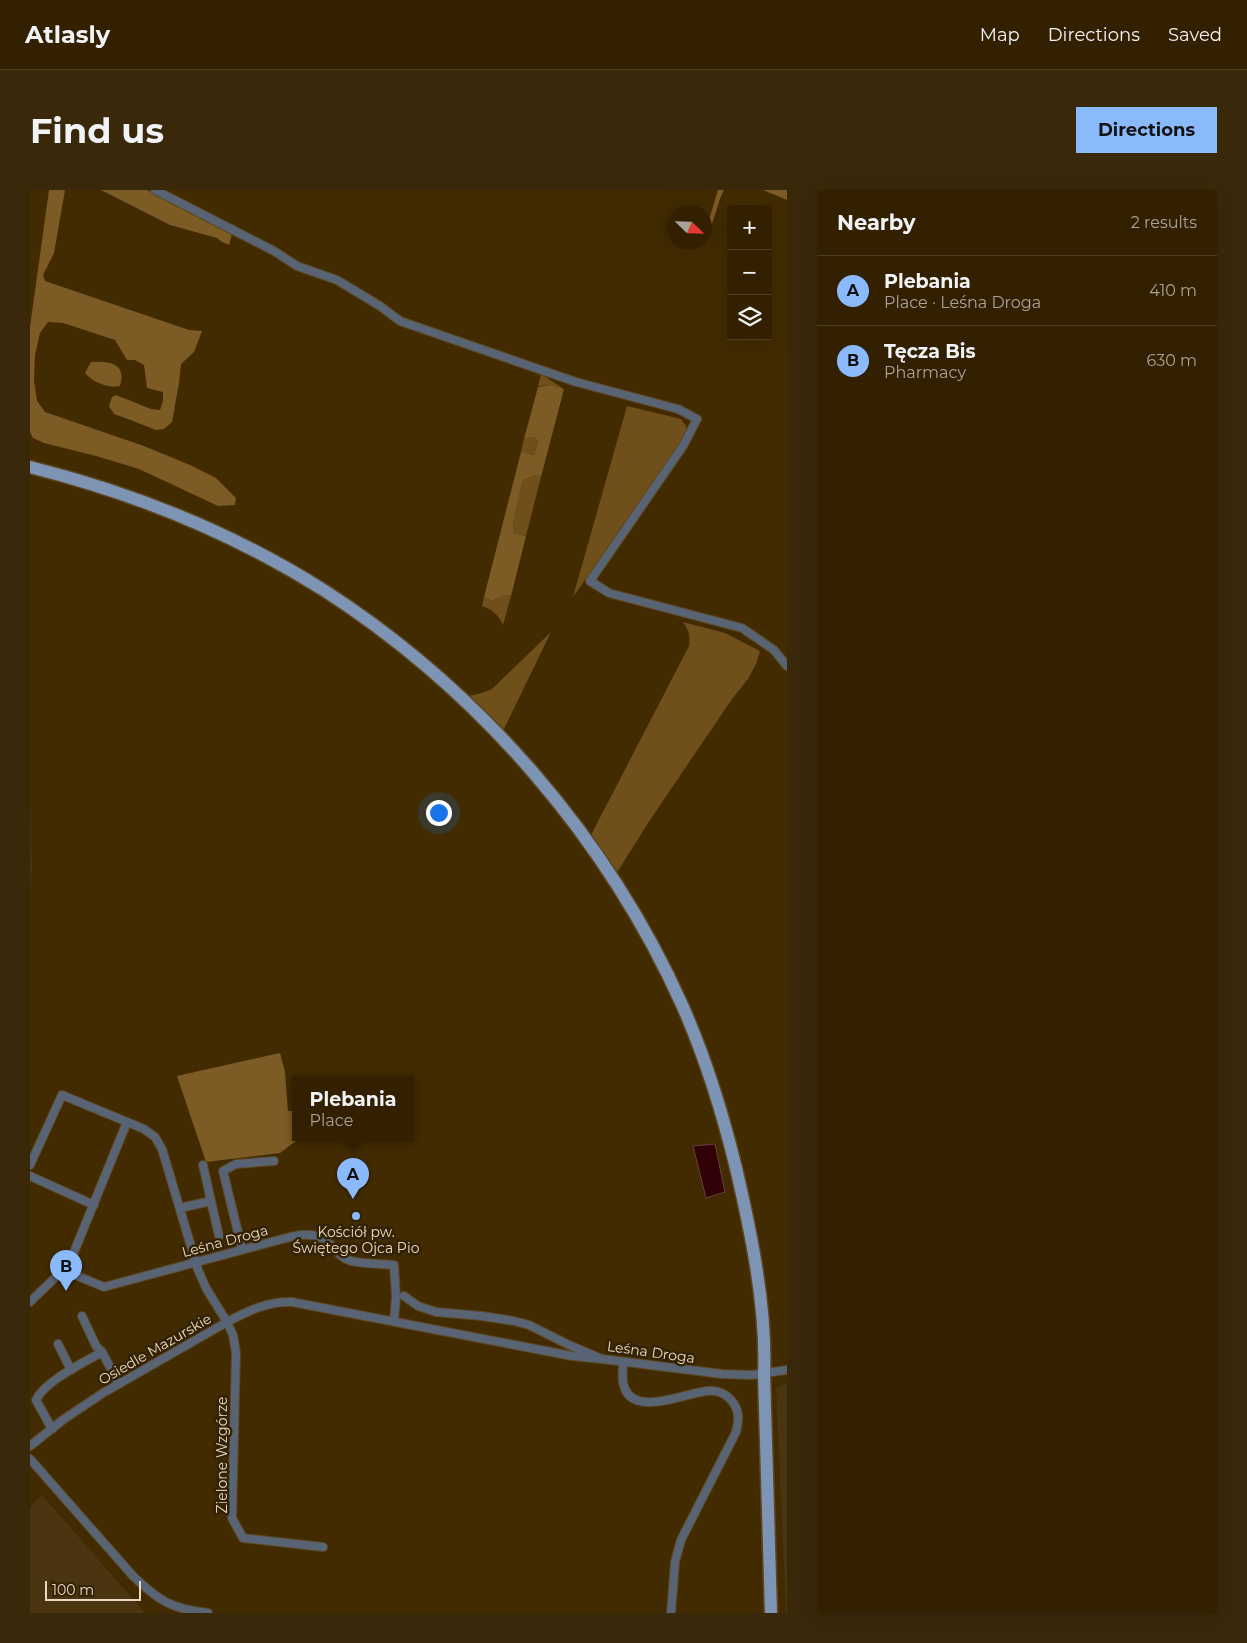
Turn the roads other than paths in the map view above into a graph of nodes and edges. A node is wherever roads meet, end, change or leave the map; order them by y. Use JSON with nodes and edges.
{"nodes":[{"id":1,"x":155,"y":190,"type":"edge"},
{"id":2,"x":30,"y":467,"type":"edge"},
{"id":3,"x":787,"y":666,"type":"edge"},
{"id":4,"x":127,"y":1122,"type":"junction"},
{"id":5,"x":274,"y":1161,"type":"dead end"},
{"id":6,"x":30,"y":1165,"type":"edge"},
{"id":7,"x":203,"y":1165,"type":"dead end"},
{"id":8,"x":30,"y":1176,"type":"edge"},
{"id":9,"x":211,"y":1201,"type":"junction"},
{"id":10,"x":94,"y":1205,"type":"junction"},
{"id":11,"x":180,"y":1208,"type":"junction"},
{"id":12,"x":219,"y":1236,"type":"dead end"},
{"id":13,"x":242,"y":1249,"type":"junction"},
{"id":14,"x":196,"y":1262,"type":"junction"},
{"id":15,"x":64,"y":1270,"type":"junction"},
{"id":16,"x":404,"y":1296,"type":"dead end"},
{"id":17,"x":30,"y":1302,"type":"edge"},
{"id":18,"x":82,"y":1316,"type":"dead end"},
{"id":19,"x":394,"y":1321,"type":"junction"},
{"id":20,"x":227,"y":1322,"type":"junction"},
{"id":21,"x":58,"y":1344,"type":"dead end"},
{"id":22,"x":102,"y":1352,"type":"junction"},
{"id":23,"x":602,"y":1359,"type":"junction"},
{"id":24,"x":623,"y":1363,"type":"junction"},
{"id":25,"x":71,"y":1370,"type":"junction"},
{"id":26,"x":787,"y":1370,"type":"edge"},
{"id":27,"x":768,"y":1373,"type":"junction"},
{"id":28,"x":119,"y":1384,"type":"junction"},
{"id":29,"x":52,"y":1428,"type":"junction"},
{"id":30,"x":30,"y":1446,"type":"edge"},
{"id":31,"x":30,"y":1459,"type":"edge"},
{"id":32,"x":323,"y":1547,"type":"dead end"},
{"id":33,"x":208,"y":1613,"type":"edge"},
{"id":34,"x":671,"y":1613,"type":"edge"},
{"id":35,"x":771,"y":1613,"type":"edge"},
{"id":36,"x":778,"y":1613,"type":"edge"}],
"edges":[{"from":1,"to":3,"type":"street"},
{"from":2,"to":27,"type":"main road"},
{"from":4,"to":6,"type":"street","name":"Osiedle Mazurskie"},
{"from":4,"to":10,"type":"street"},
{"from":4,"to":11,"type":"street","name":"Osiedle Mazurskie"},
{"from":5,"to":13,"type":"street"},
{"from":7,"to":9,"type":"street"},
{"from":8,"to":10,"type":"street"},
{"from":9,"to":11,"type":"street"},
{"from":9,"to":12,"type":"street"},
{"from":10,"to":15,"type":"street"},
{"from":11,"to":14,"type":"street","name":"Osiedle Mazurskie"},
{"from":13,"to":14,"type":"street","name":"Leśna Droga"},
{"from":13,"to":19,"type":"street","name":"Leśna Droga"},
{"from":14,"to":15,"type":"street","name":"Leśna Droga"},
{"from":14,"to":20,"type":"street","name":"Osiedle Mazurskie"},
{"from":15,"to":17,"type":"street"},
{"from":16,"to":23,"type":"street","name":"Leśna Droga"},
{"from":18,"to":22,"type":"street"},
{"from":19,"to":20,"type":"street"},
{"from":19,"to":23,"type":"street"},
{"from":20,"to":28,"type":"street","name":"Osiedle Mazurskie"},
{"from":20,"to":32,"type":"street","name":"Zielone Wzgórze"},
{"from":21,"to":25,"type":"street"},
{"from":22,"to":25,"type":"street"},
{"from":22,"to":28,"type":"street"},
{"from":23,"to":24,"type":"street","name":"Leśna Droga"},
{"from":24,"to":27,"type":"street","name":"Leśna Droga"},
{"from":24,"to":34,"type":"street"},
{"from":25,"to":29,"type":"street"},
{"from":26,"to":27,"type":"street","name":"Leśna Droga"},
{"from":27,"to":35,"type":"main road"},
{"from":27,"to":36,"type":"main road"},
{"from":28,"to":29,"type":"street","name":"Osiedle Mazurskie"},
{"from":29,"to":30,"type":"street","name":"Osiedle Mazurskie"},
{"from":31,"to":33,"type":"street"}]}
